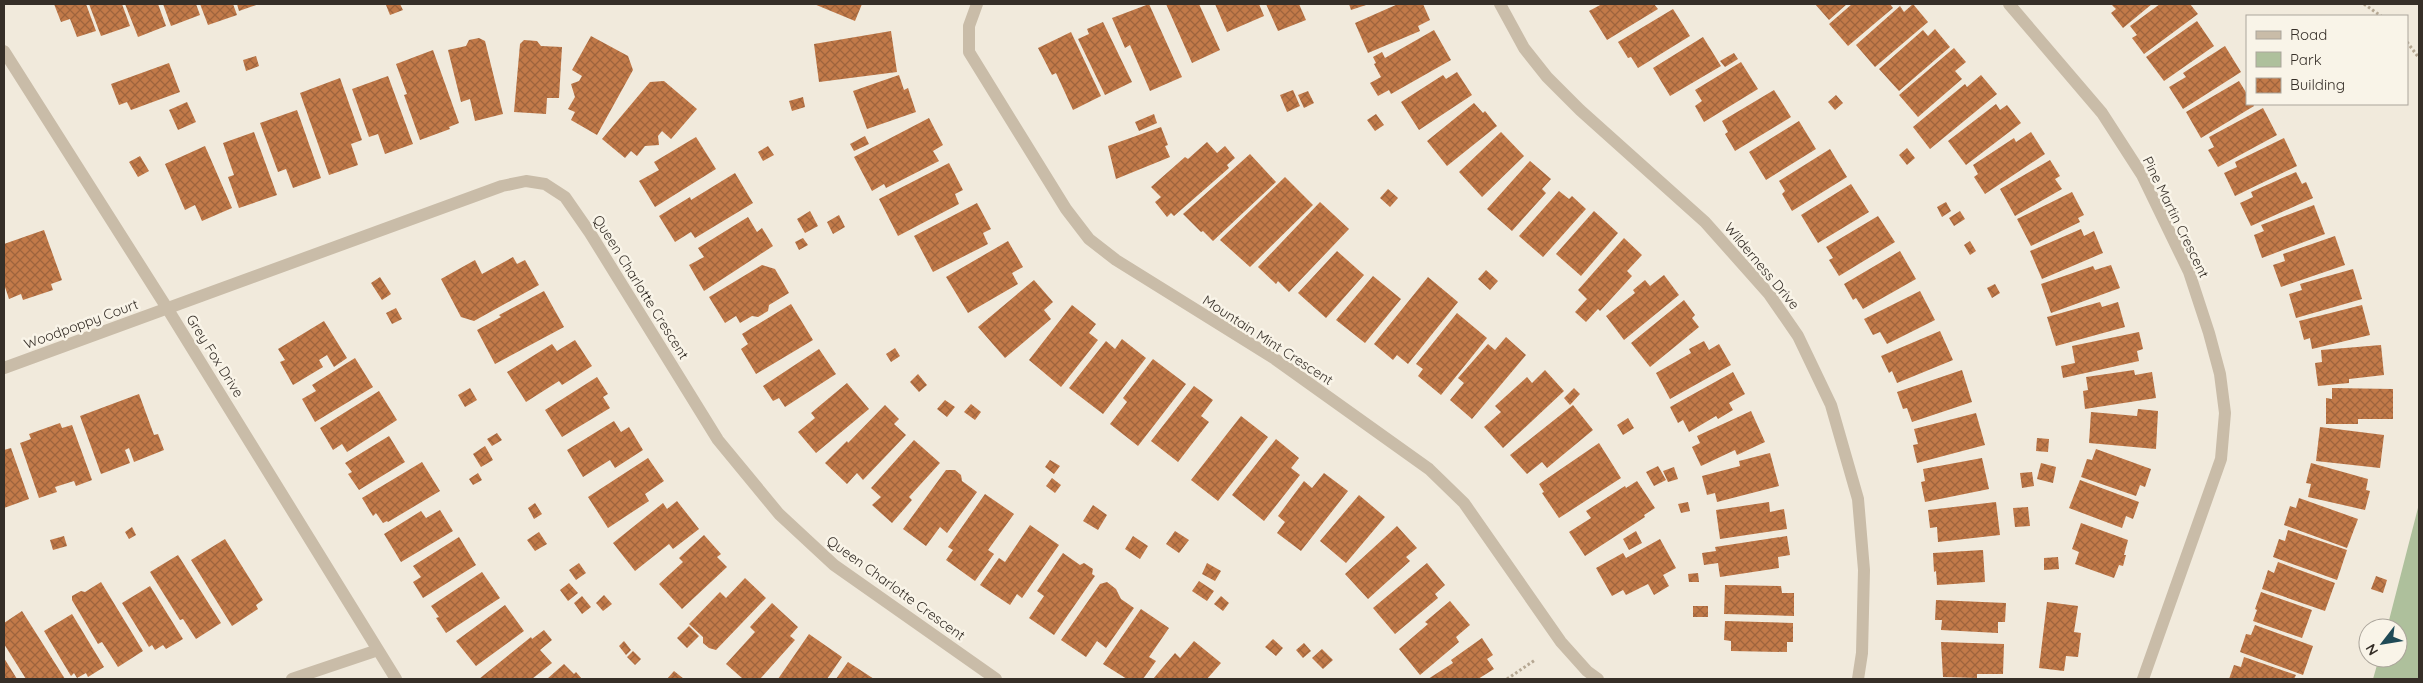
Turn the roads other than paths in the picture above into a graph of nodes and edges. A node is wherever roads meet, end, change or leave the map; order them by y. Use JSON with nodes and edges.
{"nodes":[{"id":1,"x":977,"y":4,"type":"edge"},
{"id":2,"x":1500,"y":4,"type":"edge"},
{"id":3,"x":2009,"y":4,"type":"edge"},
{"id":4,"x":4,"y":51,"type":"edge"},
{"id":5,"x":167,"y":308,"type":"junction"},
{"id":6,"x":4,"y":368,"type":"edge"},
{"id":7,"x":378,"y":650,"type":"junction"},
{"id":8,"x":292,"y":679,"type":"edge"},
{"id":9,"x":396,"y":679,"type":"edge"},
{"id":10,"x":996,"y":679,"type":"edge"},
{"id":11,"x":1598,"y":679,"type":"edge"},
{"id":12,"x":1858,"y":679,"type":"edge"},
{"id":13,"x":2143,"y":679,"type":"edge"}],
"edges":[{"from":1,"to":11,"type":"street","name":"Mountain Mint Crescent"},
{"from":2,"to":12,"type":"street","name":"Wilderness Drive"},
{"from":3,"to":13,"type":"street","name":"Pine Martin Crescent"},
{"from":4,"to":5,"type":"street","name":"Grey Fox Drive"},
{"from":5,"to":6,"type":"street","name":"Woodpoppy Court"},
{"from":5,"to":7,"type":"street","name":"Grey Fox Drive"},
{"from":5,"to":10,"type":"street","name":"Queen Charlotte Crescent"},
{"from":7,"to":8,"type":"street"},
{"from":7,"to":9,"type":"street","name":"Grey Fox Drive"}]}
